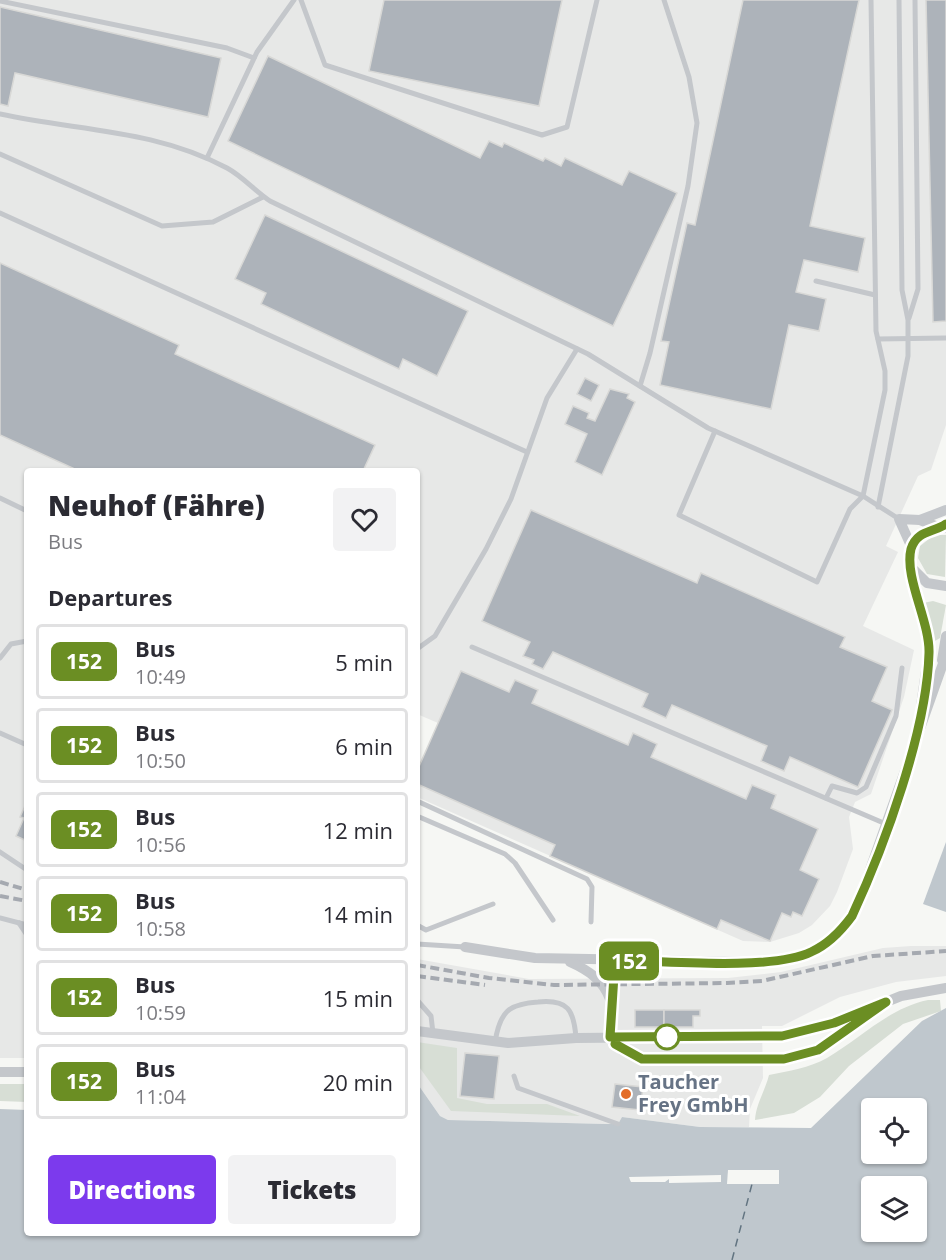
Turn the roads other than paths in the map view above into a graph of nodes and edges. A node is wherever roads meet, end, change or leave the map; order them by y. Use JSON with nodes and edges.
{"nodes":[{"id":1,"x":294,"y":0,"type":"edge"},
{"id":2,"x":301,"y":0,"type":"edge"},
{"id":3,"x":597,"y":0,"type":"edge"},
{"id":4,"x":664,"y":0,"type":"edge"},
{"id":5,"x":872,"y":0,"type":"edge"},
{"id":6,"x":899,"y":0,"type":"edge"},
{"id":7,"x":915,"y":0,"type":"edge"},
{"id":8,"x":0,"y":1,"type":"edge"},
{"id":9,"x":254,"y":58,"type":"junction"},
{"id":10,"x":0,"y":114,"type":"edge"},
{"id":11,"x":0,"y":154,"type":"edge"},
{"id":12,"x":207,"y":158,"type":"junction"},
{"id":13,"x":263,"y":197,"type":"junction"},
{"id":14,"x":0,"y":213,"type":"edge"},
{"id":15,"x":816,"y":281,"type":"dead end"},
{"id":16,"x":875,"y":295,"type":"junction"},
{"id":17,"x":908,"y":320,"type":"junction"},
{"id":18,"x":908,"y":338,"type":"junction"},
{"id":19,"x":946,"y":338,"type":"edge"},
{"id":20,"x":878,"y":339,"type":"junction"},
{"id":21,"x":577,"y":349,"type":"junction"},
{"id":22,"x":640,"y":386,"type":"junction"},
{"id":23,"x":714,"y":431,"type":"junction"},
{"id":24,"x":527,"y":452,"type":"junction"},
{"id":25,"x":863,"y":496,"type":"junction"},
{"id":26,"x":0,"y":498,"type":"edge"},
{"id":27,"x":878,"y":507,"type":"junction"},
{"id":28,"x":24,"y":510,"type":"edge"},
{"id":29,"x":946,"y":510,"type":"edge"},
{"id":30,"x":899,"y":519,"type":"junction"},
{"id":31,"x":920,"y":520,"type":"junction"},
{"id":32,"x":943,"y":527,"type":"edge"},
{"id":33,"x":912,"y":548,"type":"junction"},
{"id":34,"x":911,"y":564,"type":"junction"},
{"id":35,"x":946,"y":586,"type":"edge"},
{"id":36,"x":946,"y":636,"type":"edge"},
{"id":37,"x":24,"y":642,"type":"edge"},
{"id":38,"x":420,"y":647,"type":"edge"},
{"id":39,"x":472,"y":647,"type":"dead end"},
{"id":40,"x":3,"y":649,"type":"edge"},
{"id":41,"x":0,"y":658,"type":"edge"},
{"id":42,"x":944,"y":659,"type":"edge"},
{"id":43,"x":902,"y":668,"type":"dead end"},
{"id":44,"x":0,"y":733,"type":"edge"},
{"id":45,"x":916,"y":735,"type":"junction"},
{"id":46,"x":24,"y":744,"type":"edge"},
{"id":47,"x":826,"y":798,"type":"junction"},
{"id":48,"x":420,"y":802,"type":"edge"},
{"id":49,"x":420,"y":817,"type":"edge"},
{"id":50,"x":888,"y":824,"type":"junction"},
{"id":51,"x":0,"y":852,"type":"edge"},
{"id":52,"x":24,"y":868,"type":"edge"},
{"id":53,"x":493,"y":904,"type":"dead end"},
{"id":54,"x":0,"y":918,"type":"edge"},
{"id":55,"x":553,"y":920,"type":"dead end"},
{"id":56,"x":19,"y":922,"type":"junction"},
{"id":57,"x":591,"y":922,"type":"dead end"},
{"id":58,"x":24,"y":924,"type":"edge"},
{"id":59,"x":420,"y":927,"type":"edge"},
{"id":60,"x":24,"y":930,"type":"edge"},
{"id":61,"x":420,"y":944,"type":"edge"},
{"id":62,"x":465,"y":947,"type":"joint"},
{"id":63,"x":565,"y":959,"type":"junction"},
{"id":64,"x":615,"y":960,"type":"junction"},
{"id":65,"x":946,"y":988,"type":"edge"},
{"id":66,"x":611,"y":1002,"type":"junction"},
{"id":67,"x":886,"y":1002,"type":"junction"},
{"id":68,"x":420,"y":1003,"type":"edge"},
{"id":69,"x":420,"y":1031,"type":"edge"},
{"id":70,"x":433,"y":1033,"type":"junction"},
{"id":71,"x":610,"y":1037,"type":"junction"},
{"id":72,"x":576,"y":1038,"type":"junction"},
{"id":73,"x":495,"y":1042,"type":"junction"},
{"id":74,"x":0,"y":1072,"type":"edge"},
{"id":75,"x":24,"y":1072,"type":"edge"},
{"id":76,"x":514,"y":1076,"type":"dead end"},
{"id":77,"x":618,"y":1124,"type":"dead end"}],
"edges":[{"from":1,"to":9,"type":"lane"},
{"from":2,"to":3,"type":"lane"},
{"from":4,"to":22,"type":"lane"},
{"from":5,"to":16,"type":"lane"},
{"from":6,"to":17,"type":"lane"},
{"from":7,"to":17,"type":"lane"},
{"from":8,"to":9,"type":"lane"},
{"from":9,"to":12,"type":"lane"},
{"from":10,"to":12,"type":"lane"},
{"from":11,"to":13,"type":"lane"},
{"from":12,"to":13,"type":"lane"},
{"from":13,"to":21,"type":"lane"},
{"from":14,"to":24,"type":"lane"},
{"from":15,"to":16,"type":"lane"},
{"from":16,"to":20,"type":"lane"},
{"from":17,"to":18,"type":"lane"},
{"from":18,"to":19,"type":"lane"},
{"from":18,"to":20,"type":"lane"},
{"from":18,"to":27,"type":"lane"},
{"from":20,"to":25,"type":"lane"},
{"from":21,"to":22,"type":"lane"},
{"from":21,"to":24,"type":"lane"},
{"from":22,"to":23,"type":"lane"},
{"from":23,"to":25,"type":"lane"},
{"from":23,"to":25,"type":"lane"},
{"from":24,"to":38,"type":"lane"},
{"from":25,"to":27,"type":"lane"},
{"from":26,"to":28,"type":"lane"},
{"from":27,"to":30,"type":"lane"},
{"from":29,"to":31,"type":"street"},
{"from":30,"to":31,"type":"street"},
{"from":30,"to":33,"type":"street"},
{"from":31,"to":32,"type":"street"},
{"from":32,"to":33,"type":"street"},
{"from":33,"to":34,"type":"street"},
{"from":34,"to":35,"type":"street"},
{"from":34,"to":45,"type":"street"},
{"from":36,"to":42,"type":"street"},
{"from":37,"to":40,"type":"lane"},
{"from":39,"to":47,"type":"lane"},
{"from":40,"to":41,"type":"lane"},
{"from":42,"to":45,"type":"street"},
{"from":43,"to":47,"type":"lane"},
{"from":44,"to":46,"type":"lane"},
{"from":45,"to":50,"type":"street"},
{"from":47,"to":50,"type":"lane"},
{"from":48,"to":57,"type":"lane"},
{"from":49,"to":55,"type":"lane"},
{"from":50,"to":64,"type":"street"},
{"from":51,"to":52,"type":"lane"},
{"from":53,"to":59,"type":"lane"},
{"from":54,"to":56,"type":"lane"},
{"from":56,"to":58,"type":"lane"},
{"from":56,"to":60,"type":"lane"},
{"from":61,"to":62,"type":"lane"},
{"from":62,"to":63,"type":"street"},
{"from":63,"to":64,"type":"street"},
{"from":63,"to":66,"type":"street"},
{"from":64,"to":66,"type":"street"},
{"from":65,"to":67,"type":"street"},
{"from":66,"to":71,"type":"street"},
{"from":67,"to":71,"type":"street"},
{"from":67,"to":71,"type":"street"},
{"from":68,"to":70,"type":"lane"},
{"from":69,"to":70,"type":"street"},
{"from":70,"to":73,"type":"street"},
{"from":71,"to":72,"type":"street"},
{"from":72,"to":73,"type":"street"},
{"from":72,"to":73,"type":"lane"},
{"from":74,"to":75,"type":"street"},
{"from":76,"to":77,"type":"lane"}]}
